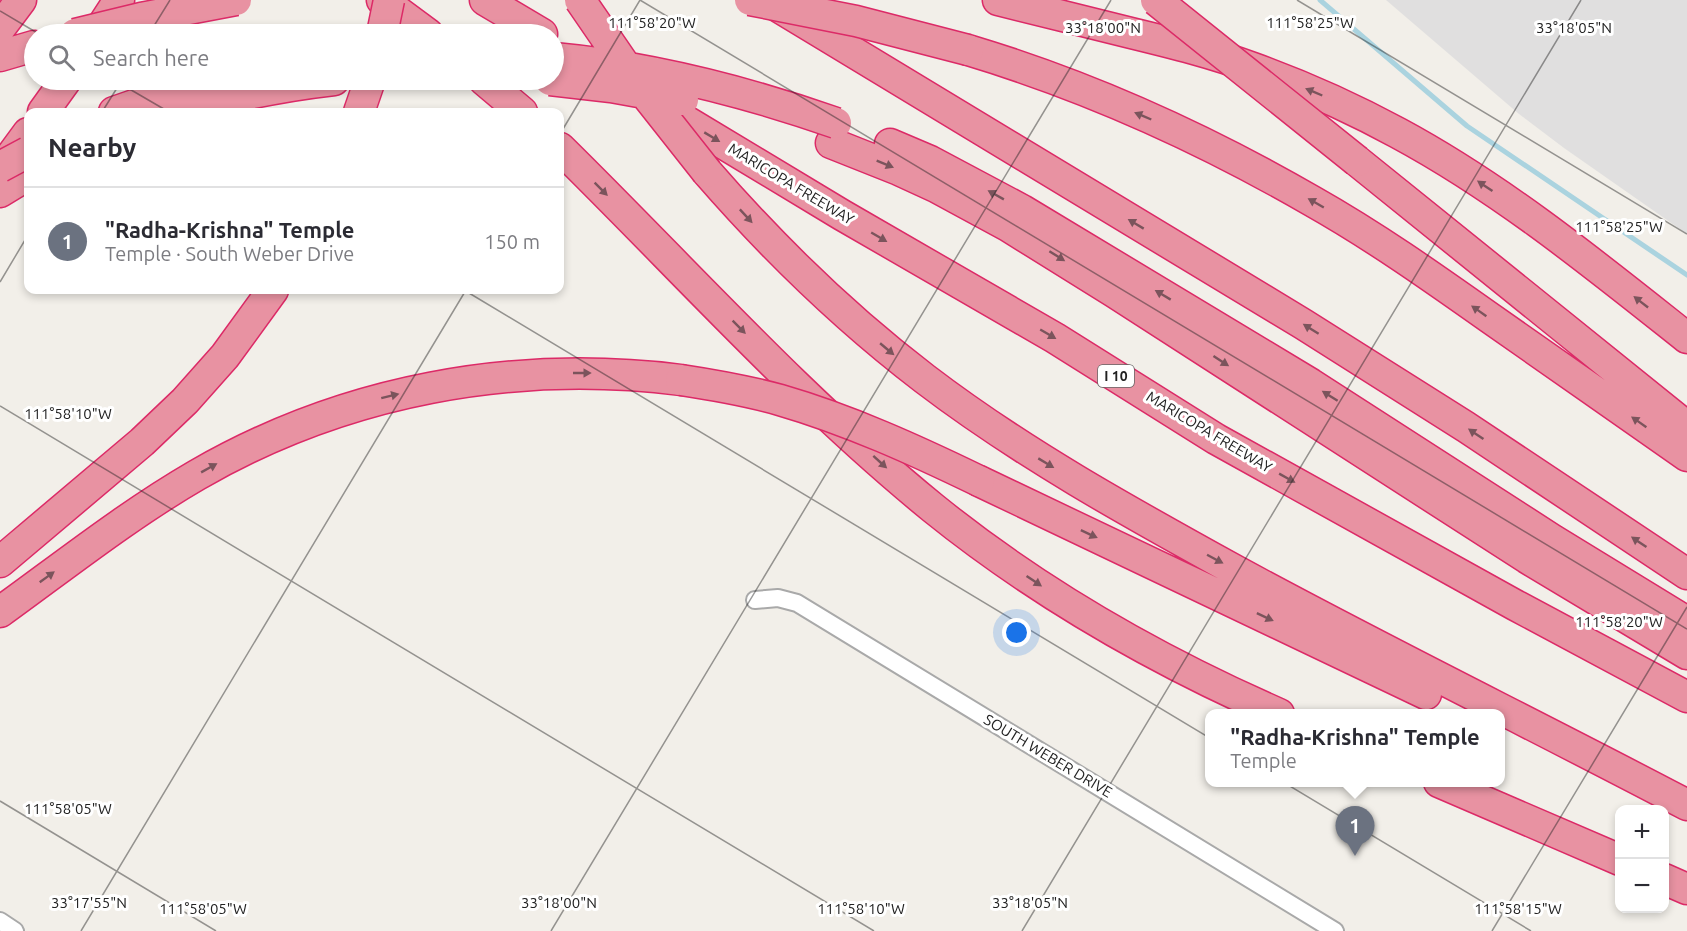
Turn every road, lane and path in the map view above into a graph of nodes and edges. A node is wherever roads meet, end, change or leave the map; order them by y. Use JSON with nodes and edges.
{"nodes":[{"id":1,"x":21,"y":0,"type":"edge"},
{"id":2,"x":119,"y":0,"type":"edge"},
{"id":3,"x":236,"y":0,"type":"edge"},
{"id":4,"x":382,"y":0,"type":"edge"},
{"id":5,"x":389,"y":0,"type":"edge"},
{"id":6,"x":485,"y":0,"type":"edge"},
{"id":7,"x":580,"y":0,"type":"edge"},
{"id":8,"x":750,"y":0,"type":"edge"},
{"id":9,"x":766,"y":0,"type":"edge"},
{"id":10,"x":998,"y":0,"type":"edge"},
{"id":11,"x":1156,"y":0,"type":"edge"},
{"id":12,"x":103,"y":24,"type":"edge"},
{"id":13,"x":116,"y":24,"type":"edge"},
{"id":14,"x":384,"y":24,"type":"edge"},
{"id":15,"x":414,"y":24,"type":"edge"},
{"id":16,"x":525,"y":24,"type":"edge"},
{"id":17,"x":0,"y":28,"type":"edge"},
{"id":18,"x":564,"y":48,"type":"edge"},
{"id":19,"x":24,"y":49,"type":"edge"},
{"id":20,"x":0,"y":56,"type":"edge"},
{"id":21,"x":564,"y":59,"type":"edge"},
{"id":22,"x":564,"y":82,"type":"edge"},
{"id":23,"x":59,"y":90,"type":"edge"},
{"id":24,"x":181,"y":90,"type":"edge"},
{"id":25,"x":268,"y":90,"type":"edge"},
{"id":26,"x":367,"y":90,"type":"edge"},
{"id":27,"x":496,"y":90,"type":"edge"},
{"id":28,"x":46,"y":108,"type":"edge"},
{"id":29,"x":126,"y":108,"type":"edge"},
{"id":30,"x":192,"y":108,"type":"edge"},
{"id":31,"x":360,"y":108,"type":"edge"},
{"id":32,"x":517,"y":108,"type":"edge"},
{"id":33,"x":24,"y":138,"type":"edge"},
{"id":34,"x":564,"y":152,"type":"edge"},
{"id":35,"x":24,"y":154,"type":"edge"},
{"id":36,"x":0,"y":169,"type":"edge"},
{"id":37,"x":24,"y":178,"type":"edge"},
{"id":38,"x":0,"y":192,"type":"edge"},
{"id":39,"x":270,"y":294,"type":"edge"},
{"id":40,"x":1687,"y":338,"type":"edge"},
{"id":41,"x":1687,"y":427,"type":"edge"},
{"id":42,"x":1687,"y":456,"type":"edge"},
{"id":43,"x":0,"y":562,"type":"edge"},
{"id":44,"x":1687,"y":574,"type":"edge"},
{"id":45,"x":755,"y":600,"type":"dead end"},
{"id":46,"x":0,"y":612,"type":"edge"},
{"id":47,"x":1687,"y":622,"type":"edge"},
{"id":48,"x":1687,"y":654,"type":"edge"},
{"id":49,"x":1687,"y":697,"type":"edge"},
{"id":50,"x":1269,"y":709,"type":"edge"},
{"id":51,"x":1457,"y":709,"type":"edge"},
{"id":52,"x":1500,"y":709,"type":"edge"},
{"id":53,"x":1505,"y":712,"type":"edge"},
{"id":54,"x":1505,"y":731,"type":"edge"},
{"id":55,"x":1448,"y":787,"type":"edge"},
{"id":56,"x":1687,"y":806,"type":"edge"},
{"id":57,"x":1618,"y":859,"type":"edge"},
{"id":58,"x":1669,"y":881,"type":"edge"},
{"id":59,"x":1687,"y":889,"type":"edge"},
{"id":60,"x":0,"y":921,"type":"edge"},
{"id":61,"x":15,"y":931,"type":"edge"},
{"id":62,"x":1335,"y":931,"type":"edge"}],
"edges":[{"from":1,"to":17,"type":"highway"},
{"from":2,"to":12,"type":"highway"},
{"from":3,"to":13,"type":"highway","bridge":true},
{"from":4,"to":15,"type":"highway"},
{"from":5,"to":14,"type":"highway","bridge":true},
{"from":6,"to":16,"type":"highway"},
{"from":7,"to":52,"type":"highway","one_way":true,"bridge":true},
{"from":42,"to":8,"type":"highway","one_way":true,"bridge":true},
{"from":44,"to":9,"type":"highway","one_way":true},
{"from":40,"to":10,"type":"highway","one_way":true},
{"from":11,"to":41,"type":"highway","bridge":true},
{"from":18,"to":49,"type":"highway","name":"MARICOPA FREEWAY","number":"I 10","one_way":true},
{"from":19,"to":20,"type":"highway"},
{"from":47,"to":21,"type":"highway","one_way":true,"bridge":true},
{"from":22,"to":48,"type":"highway","one_way":true,"bridge":true},
{"from":23,"to":28,"type":"highway"},
{"from":24,"to":29,"type":"highway"},
{"from":25,"to":30,"type":"highway"},
{"from":26,"to":31,"type":"highway"},
{"from":27,"to":32,"type":"highway"},
{"from":33,"to":36,"type":"highway"},
{"from":34,"to":50,"type":"highway","one_way":true},
{"from":35,"to":36,"type":"highway","bridge":true},
{"from":37,"to":38,"type":"highway"},
{"from":39,"to":43,"type":"highway"},
{"from":45,"to":62,"type":"street","name":"SOUTH WEBER DRIVE"},
{"from":46,"to":51,"type":"highway","one_way":true,"bridge":true},
{"from":53,"to":56,"type":"highway","one_way":true,"bridge":true},
{"from":54,"to":56,"type":"highway"},
{"from":55,"to":57,"type":"highway"},
{"from":58,"to":59,"type":"highway"},
{"from":60,"to":61,"type":"street"}]}
